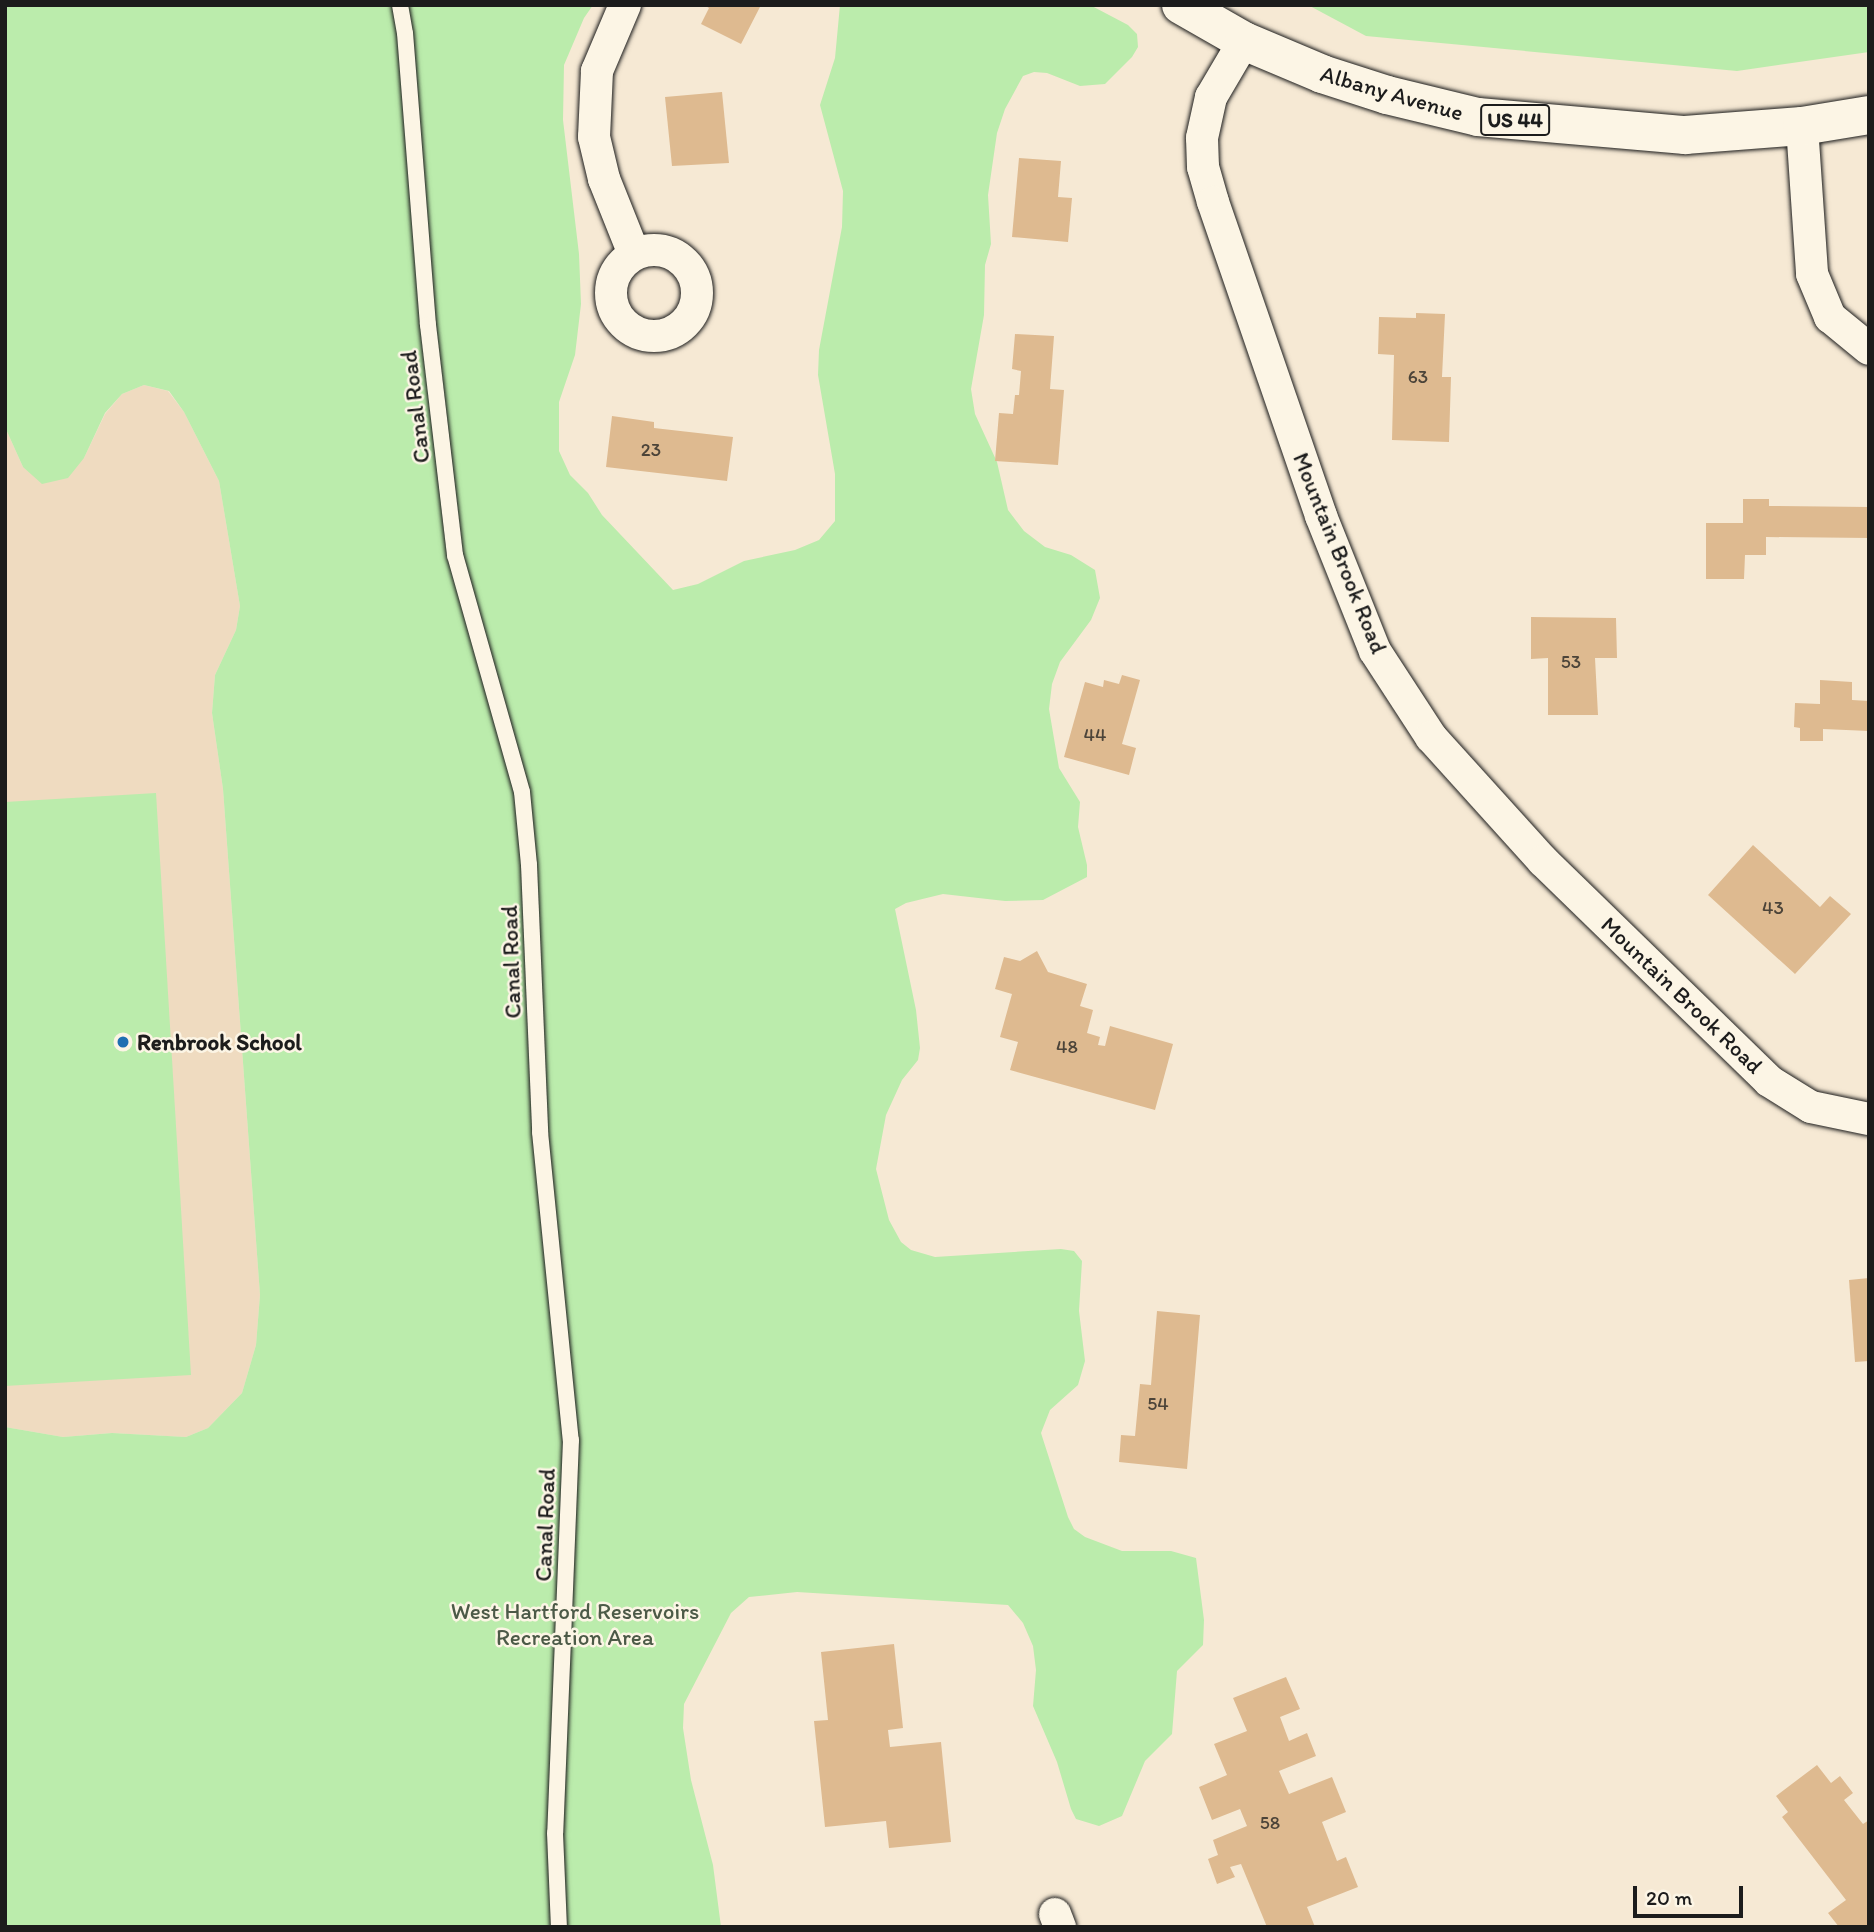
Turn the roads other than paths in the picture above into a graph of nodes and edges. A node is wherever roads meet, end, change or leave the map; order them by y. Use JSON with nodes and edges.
{"nodes":[{"id":1,"x":400,"y":5,"type":"edge"},
{"id":2,"x":625,"y":5,"type":"edge"},
{"id":3,"x":1181,"y":5,"type":"edge"},
{"id":4,"x":1244,"y":41,"type":"junction"},
{"id":5,"x":1869,"y":115,"type":"edge"},
{"id":6,"x":1802,"y":125,"type":"junction"},
{"id":7,"x":634,"y":254,"type":"dead end"},
{"id":8,"x":1869,"y":349,"type":"edge"},
{"id":9,"x":1869,"y":1119,"type":"edge"},
{"id":10,"x":559,"y":1927,"type":"edge"}],
"edges":[{"from":1,"to":10,"type":"lane","name":"Canal Road"},
{"from":2,"to":7,"type":"street"},
{"from":3,"to":4,"type":"highway","name":"Albany Avenue","number":"US 44"},
{"from":4,"to":6,"type":"highway","name":"Albany Avenue","number":"US 44"},
{"from":4,"to":9,"type":"street","name":"Mountain Brook Road"},
{"from":5,"to":6,"type":"highway","name":"Albany Avenue","number":"US 44"},
{"from":6,"to":8,"type":"street"}]}
